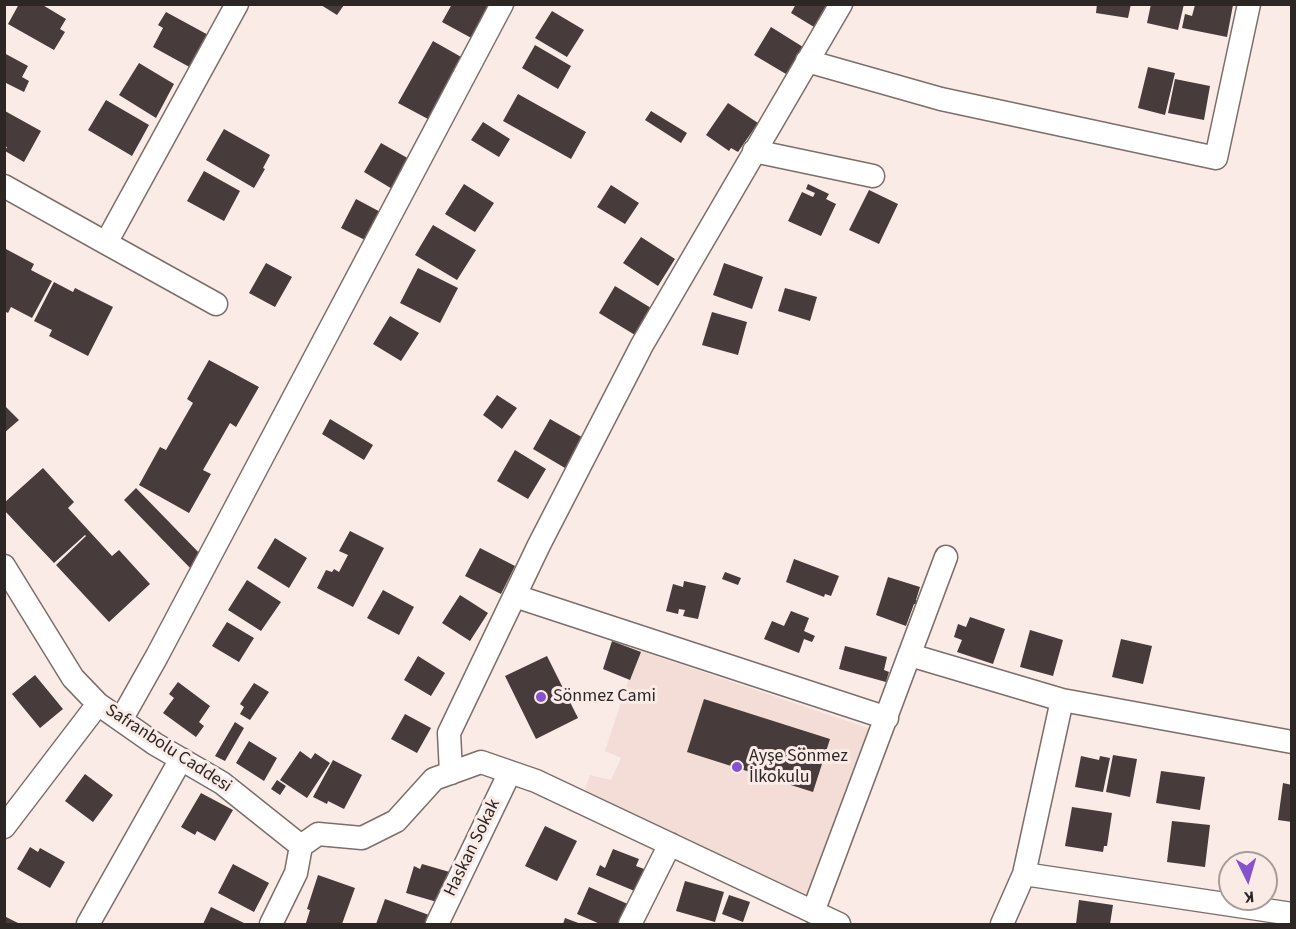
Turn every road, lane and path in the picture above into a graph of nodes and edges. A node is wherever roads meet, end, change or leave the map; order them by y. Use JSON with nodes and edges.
{"nodes":[{"id":1,"x":237,"y":4,"type":"edge"},
{"id":2,"x":502,"y":4,"type":"edge"},
{"id":3,"x":841,"y":4,"type":"edge"},
{"id":4,"x":1249,"y":4,"type":"edge"},
{"id":5,"x":807,"y":61,"type":"junction"},
{"id":6,"x":754,"y":151,"type":"junction"},
{"id":7,"x":873,"y":176,"type":"dead end"},
{"id":8,"x":4,"y":186,"type":"edge"},
{"id":9,"x":106,"y":243,"type":"junction"},
{"id":10,"x":216,"y":304,"type":"dead end"},
{"id":11,"x":946,"y":557,"type":"dead end"},
{"id":12,"x":4,"y":566,"type":"edge"},
{"id":13,"x":515,"y":596,"type":"junction"},
{"id":14,"x":910,"y":655,"type":"junction"},
{"id":15,"x":1062,"y":700,"type":"junction"},
{"id":16,"x":98,"y":704,"type":"junction"},
{"id":17,"x":887,"y":718,"type":"junction"},
{"id":18,"x":121,"y":720,"type":"junction"},
{"id":19,"x":1292,"y":742,"type":"edge"},
{"id":20,"x":181,"y":759,"type":"junction"},
{"id":21,"x":510,"y":772,"type":"junction"},
{"id":22,"x":451,"y":773,"type":"junction"},
{"id":23,"x":4,"y":827,"type":"edge"},
{"id":24,"x":670,"y":844,"type":"junction"},
{"id":25,"x":301,"y":846,"type":"junction"},
{"id":26,"x":1024,"y":874,"type":"junction"},
{"id":27,"x":813,"y":912,"type":"junction"},
{"id":28,"x":1292,"y":914,"type":"edge"},
{"id":29,"x":88,"y":924,"type":"edge"},
{"id":30,"x":271,"y":924,"type":"edge"},
{"id":31,"x":436,"y":924,"type":"edge"},
{"id":32,"x":630,"y":924,"type":"edge"},
{"id":33,"x":839,"y":924,"type":"edge"},
{"id":34,"x":1002,"y":924,"type":"edge"}],
"edges":[{"from":1,"to":9,"type":"street"},
{"from":2,"to":18,"type":"street"},
{"from":3,"to":5,"type":"street"},
{"from":4,"to":5,"type":"street"},
{"from":5,"to":6,"type":"street"},
{"from":6,"to":7,"type":"street"},
{"from":6,"to":13,"type":"street"},
{"from":8,"to":9,"type":"street"},
{"from":9,"to":10,"type":"street"},
{"from":11,"to":14,"type":"street"},
{"from":12,"to":16,"type":"street","name":"Safranbolu Caddesi"},
{"from":13,"to":17,"type":"street"},
{"from":13,"to":22,"type":"street"},
{"from":14,"to":15,"type":"street"},
{"from":14,"to":17,"type":"street"},
{"from":15,"to":19,"type":"street"},
{"from":15,"to":26,"type":"street"},
{"from":16,"to":18,"type":"street","name":"Safranbolu Caddesi"},
{"from":16,"to":23,"type":"street"},
{"from":17,"to":27,"type":"street"},
{"from":18,"to":20,"type":"street","name":"Safranbolu Caddesi"},
{"from":20,"to":25,"type":"street","name":"Safranbolu Caddesi"},
{"from":20,"to":29,"type":"street"},
{"from":21,"to":22,"type":"street"},
{"from":21,"to":24,"type":"street"},
{"from":21,"to":31,"type":"street","name":"Haskan Sokak"},
{"from":22,"to":25,"type":"street"},
{"from":24,"to":27,"type":"street"},
{"from":24,"to":32,"type":"street"},
{"from":25,"to":30,"type":"street"},
{"from":26,"to":28,"type":"street"},
{"from":26,"to":34,"type":"street"},
{"from":27,"to":33,"type":"street"}]}
